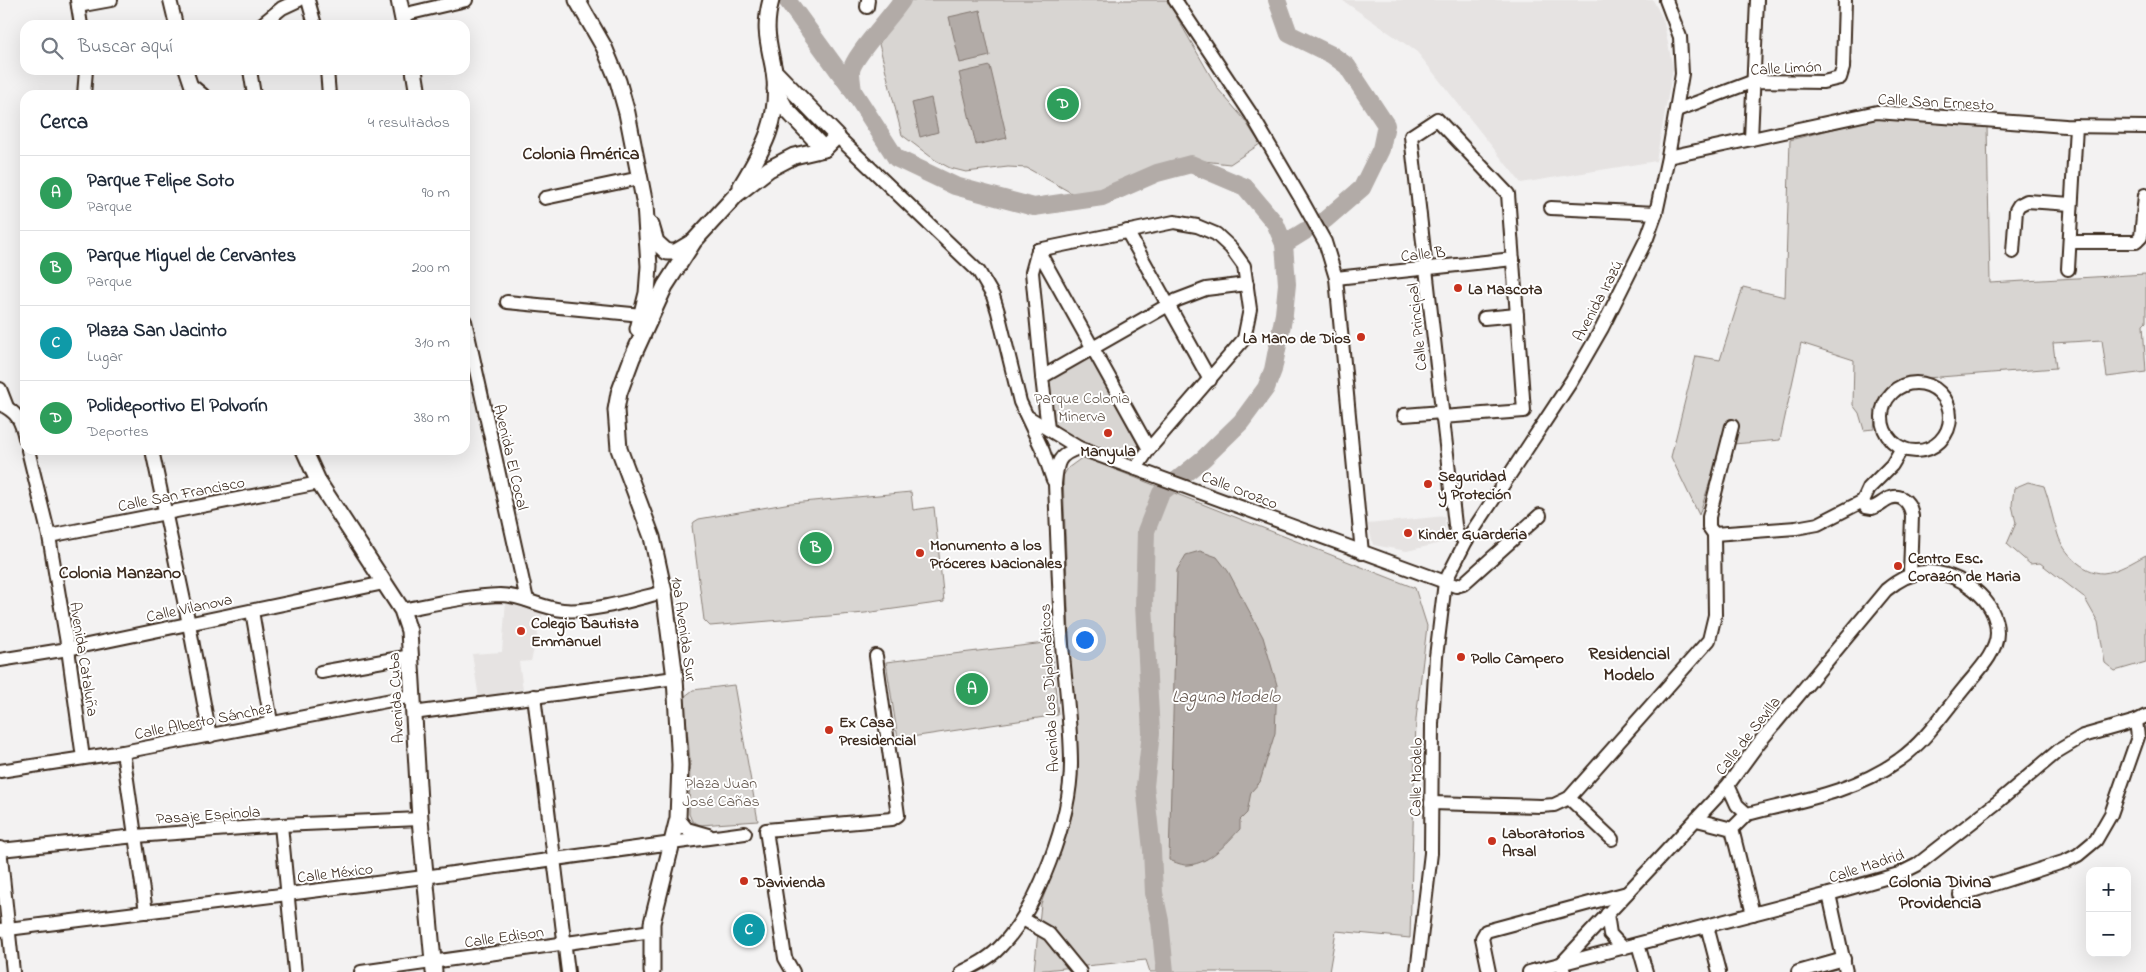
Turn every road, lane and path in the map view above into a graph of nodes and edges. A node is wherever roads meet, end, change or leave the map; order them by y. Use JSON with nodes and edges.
{"nodes":[{"id":1,"x":111,"y":0,"type":"edge"},
{"id":2,"x":170,"y":0,"type":"edge"},
{"id":3,"x":298,"y":0,"type":"edge"},
{"id":4,"x":308,"y":0,"type":"edge"},
{"id":5,"x":399,"y":0,"type":"edge"},
{"id":6,"x":466,"y":0,"type":"edge"},
{"id":7,"x":577,"y":0,"type":"edge"},
{"id":8,"x":771,"y":0,"type":"edge"},
{"id":9,"x":1174,"y":0,"type":"edge"},
{"id":10,"x":1666,"y":0,"type":"edge"},
{"id":11,"x":1757,"y":0,"type":"edge"},
{"id":12,"x":1845,"y":0,"type":"edge"},
{"id":13,"x":78,"y":3,"type":"edge"},
{"id":14,"x":80,"y":20,"type":"edge"},
{"id":15,"x":175,"y":20,"type":"edge"},
{"id":16,"x":267,"y":20,"type":"edge"},
{"id":17,"x":314,"y":20,"type":"edge"},
{"id":18,"x":403,"y":20,"type":"edge"},
{"id":19,"x":774,"y":71,"type":"junction"},
{"id":20,"x":86,"y":75,"type":"edge"},
{"id":21,"x":188,"y":75,"type":"edge"},
{"id":22,"x":251,"y":75,"type":"edge"},
{"id":23,"x":327,"y":75,"type":"edge"},
{"id":24,"x":415,"y":75,"type":"edge"},
{"id":25,"x":1754,"y":81,"type":"junction"},
{"id":26,"x":775,"y":89,"type":"junction"},
{"id":27,"x":84,"y":90,"type":"edge"},
{"id":28,"x":195,"y":90,"type":"edge"},
{"id":29,"x":253,"y":90,"type":"edge"},
{"id":30,"x":329,"y":90,"type":"edge"},
{"id":31,"x":417,"y":90,"type":"edge"},
{"id":32,"x":1677,"y":110,"type":"junction"},
{"id":33,"x":2076,"y":126,"type":"junction"},
{"id":34,"x":2146,"y":127,"type":"edge"},
{"id":35,"x":837,"y":136,"type":"junction"},
{"id":36,"x":1751,"y":139,"type":"junction"},
{"id":37,"x":824,"y":149,"type":"junction"},
{"id":38,"x":853,"y":152,"type":"junction"},
{"id":39,"x":1668,"y":157,"type":"junction"},
{"id":40,"x":640,"y":178,"type":"junction"},
{"id":41,"x":736,"y":194,"type":"junction"},
{"id":42,"x":2145,"y":195,"type":"edge"},
{"id":43,"x":545,"y":198,"type":"dead end"},
{"id":44,"x":2072,"y":204,"type":"junction"},
{"id":45,"x":645,"y":205,"type":"junction"},
{"id":46,"x":1550,"y":208,"type":"dead end"},
{"id":47,"x":1656,"y":213,"type":"junction"},
{"id":48,"x":1127,"y":231,"type":"junction"},
{"id":49,"x":694,"y":241,"type":"junction"},
{"id":50,"x":2070,"y":242,"type":"junction"},
{"id":51,"x":1038,"y":250,"type":"junction"},
{"id":52,"x":2014,"y":252,"type":"dead end"},
{"id":53,"x":1513,"y":259,"type":"junction"},
{"id":54,"x":1427,"y":269,"type":"junction"},
{"id":55,"x":2068,"y":269,"type":"dead end"},
{"id":56,"x":1336,"y":278,"type":"junction"},
{"id":57,"x":1248,"y":284,"type":"junction"},
{"id":58,"x":507,"y":302,"type":"dead end"},
{"id":59,"x":1168,"y":306,"type":"junction"},
{"id":60,"x":642,"y":315,"type":"junction"},
{"id":61,"x":1517,"y":315,"type":"junction"},
{"id":62,"x":1484,"y":318,"type":"dead end"},
{"id":63,"x":470,"y":344,"type":"edge"},
{"id":64,"x":1093,"y":349,"type":"junction"},
{"id":65,"x":632,"y":358,"type":"junction"},
{"id":66,"x":1042,"y":377,"type":"junction"},
{"id":67,"x":1210,"y":380,"type":"junction"},
{"id":68,"x":0,"y":389,"type":"edge"},
{"id":69,"x":3,"y":406,"type":"edge"},
{"id":70,"x":1442,"y":414,"type":"junction"},
{"id":71,"x":1404,"y":415,"type":"dead end"},
{"id":72,"x":1028,"y":417,"type":"junction"},
{"id":73,"x":20,"y":419,"type":"edge"},
{"id":74,"x":1732,"y":426,"type":"dead end"},
{"id":75,"x":1048,"y":429,"type":"junction"},
{"id":76,"x":1079,"y":448,"type":"junction"},
{"id":77,"x":1902,"y":448,"type":"junction"},
{"id":78,"x":1148,"y":449,"type":"junction"},
{"id":79,"x":29,"y":455,"type":"edge"},
{"id":80,"x":153,"y":455,"type":"edge"},
{"id":81,"x":306,"y":455,"type":"edge"},
{"id":82,"x":1136,"y":468,"type":"junction"},
{"id":83,"x":319,"y":483,"type":"junction"},
{"id":84,"x":1055,"y":484,"type":"junction"},
{"id":85,"x":1863,"y":501,"type":"junction"},
{"id":86,"x":164,"y":513,"type":"junction"},
{"id":87,"x":1540,"y":516,"type":"dead end"},
{"id":88,"x":1714,"y":534,"type":"junction"},
{"id":89,"x":49,"y":536,"type":"junction"},
{"id":90,"x":1466,"y":541,"type":"junction"},
{"id":91,"x":1362,"y":553,"type":"junction"},
{"id":92,"x":1910,"y":575,"type":"junction"},
{"id":93,"x":1444,"y":582,"type":"junction"},
{"id":94,"x":384,"y":583,"type":"junction"},
{"id":95,"x":664,"y":592,"type":"junction"},
{"id":96,"x":527,"y":600,"type":"junction"},
{"id":97,"x":402,"y":610,"type":"junction"},
{"id":98,"x":252,"y":611,"type":"junction"},
{"id":99,"x":189,"y":624,"type":"junction"},
{"id":100,"x":68,"y":649,"type":"junction"},
{"id":101,"x":411,"y":656,"type":"junction"},
{"id":102,"x":876,"y":656,"type":"dead end"},
{"id":103,"x":0,"y":660,"type":"edge"},
{"id":104,"x":321,"y":672,"type":"dead end"},
{"id":105,"x":675,"y":678,"type":"junction"},
{"id":106,"x":412,"y":696,"type":"junction"},
{"id":107,"x":534,"y":696,"type":"junction"},
{"id":108,"x":414,"y":713,"type":"junction"},
{"id":109,"x":2141,"y":718,"type":"edge"},
{"id":110,"x":271,"y":722,"type":"junction"},
{"id":111,"x":210,"y":736,"type":"junction"},
{"id":112,"x":123,"y":752,"type":"junction"},
{"id":113,"x":83,"y":758,"type":"junction"},
{"id":114,"x":0,"y":771,"type":"edge"},
{"id":115,"x":1728,"y":785,"type":"junction"},
{"id":116,"x":1569,"y":798,"type":"junction"},
{"id":117,"x":1431,"y":803,"type":"junction"},
{"id":118,"x":1747,"y":814,"type":"junction"},
{"id":119,"x":678,"y":818,"type":"junction"},
{"id":120,"x":420,"y":819,"type":"junction"},
{"id":121,"x":1697,"y":820,"type":"junction"},
{"id":122,"x":281,"y":825,"type":"junction"},
{"id":123,"x":1732,"y":829,"type":"junction"},
{"id":124,"x":745,"y":833,"type":"dead end"},
{"id":125,"x":136,"y":836,"type":"junction"},
{"id":126,"x":715,"y":836,"type":"junction"},
{"id":127,"x":1612,"y":839,"type":"dead end"},
{"id":128,"x":673,"y":842,"type":"junction"},
{"id":129,"x":0,"y":850,"type":"edge"},
{"id":130,"x":554,"y":859,"type":"junction"},
{"id":131,"x":424,"y":877,"type":"junction"},
{"id":132,"x":1627,"y":893,"type":"junction"},
{"id":133,"x":287,"y":894,"type":"junction"},
{"id":134,"x":1829,"y":894,"type":"junction"},
{"id":135,"x":1960,"y":895,"type":"dead end"},
{"id":136,"x":146,"y":912,"type":"junction"},
{"id":137,"x":1607,"y":914,"type":"junction"},
{"id":138,"x":1753,"y":914,"type":"junction"},
{"id":139,"x":1024,"y":919,"type":"junction"},
{"id":140,"x":1707,"y":926,"type":"junction"},
{"id":141,"x":5,"y":929,"type":"edge"},
{"id":142,"x":652,"y":931,"type":"junction"},
{"id":143,"x":564,"y":943,"type":"junction"},
{"id":144,"x":1638,"y":944,"type":"junction"},
{"id":145,"x":1623,"y":948,"type":"junction"},
{"id":146,"x":1845,"y":966,"type":"edge"},
{"id":147,"x":433,"y":967,"type":"edge"},
{"id":148,"x":1562,"y":968,"type":"edge"},
{"id":149,"x":13,"y":972,"type":"edge"},
{"id":150,"x":296,"y":972,"type":"edge"},
{"id":151,"x":361,"y":972,"type":"edge"},
{"id":152,"x":568,"y":972,"type":"edge"},
{"id":153,"x":652,"y":972,"type":"edge"},
{"id":154,"x":793,"y":972,"type":"edge"},
{"id":155,"x":962,"y":972,"type":"edge"},
{"id":156,"x":1080,"y":972,"type":"edge"},
{"id":157,"x":1417,"y":972,"type":"edge"},
{"id":158,"x":1489,"y":972,"type":"edge"},
{"id":159,"x":1529,"y":972,"type":"edge"},
{"id":160,"x":1646,"y":972,"type":"edge"},
{"id":161,"x":1719,"y":972,"type":"edge"},
{"id":162,"x":1798,"y":972,"type":"edge"}],
"edges":[{"from":1,"to":13,"type":"street"},
{"from":2,"to":15,"type":"street"},
{"from":3,"to":16,"type":"street"},
{"from":4,"to":17,"type":"street"},
{"from":5,"to":18,"type":"main road"},
{"from":6,"to":18,"type":"street"},
{"from":7,"to":40,"type":"main road","name":"10a Avenida Sur"},
{"from":8,"to":19,"type":"main road"},
{"from":9,"to":56,"type":"street"},
{"from":10,"to":32,"type":"street","name":"Avenida Irazú"},
{"from":11,"to":25,"type":"street"},
{"from":12,"to":25,"type":"street","name":"Calle Limón"},
{"from":13,"to":14,"type":"street"},
{"from":19,"to":26,"type":"main road"},
{"from":19,"to":35,"type":"main road"},
{"from":20,"to":27,"type":"street"},
{"from":21,"to":28,"type":"street"},
{"from":22,"to":29,"type":"street"},
{"from":23,"to":30,"type":"street"},
{"from":24,"to":31,"type":"main road"},
{"from":25,"to":32,"type":"street","name":"Calle Limón"},
{"from":25,"to":36,"type":"street"},
{"from":26,"to":37,"type":"main road"},
{"from":26,"to":41,"type":"main road"},
{"from":32,"to":39,"type":"street","name":"Avenida Irazú"},
{"from":33,"to":34,"type":"street","name":"Calle San Ernesto"},
{"from":33,"to":36,"type":"street","name":"Calle San Ernesto"},
{"from":33,"to":44,"type":"street"},
{"from":35,"to":37,"type":"main road"},
{"from":35,"to":38,"type":"street","name":"Avenida Los Diplomáticos"},
{"from":36,"to":39,"type":"street","name":"Calle San Ernesto"},
{"from":37,"to":38,"type":"street"},
{"from":37,"to":41,"type":"main road"},
{"from":38,"to":72,"type":"street","name":"Avenida Los Diplomáticos"},
{"from":39,"to":47,"type":"street","name":"Avenida Irazú"},
{"from":40,"to":43,"type":"street"},
{"from":40,"to":45,"type":"main road","name":"10a Avenida Sur"},
{"from":41,"to":49,"type":"main road"},
{"from":42,"to":50,"type":"street"},
{"from":44,"to":50,"type":"street"},
{"from":44,"to":52,"type":"street"},
{"from":45,"to":49,"type":"main road","name":"10a Avenida Sur"},
{"from":45,"to":60,"type":"main road","name":"10a Avenida Sur"},
{"from":46,"to":47,"type":"street"},
{"from":47,"to":90,"type":"street","name":"Avenida Irazú"},
{"from":48,"to":51,"type":"street"},
{"from":48,"to":57,"type":"street"},
{"from":48,"to":59,"type":"street"},
{"from":49,"to":65,"type":"main road","name":"10a Avenida Sur"},
{"from":50,"to":55,"type":"street"},
{"from":51,"to":64,"type":"street"},
{"from":51,"to":66,"type":"street"},
{"from":53,"to":54,"type":"street","name":"Calle B"},
{"from":53,"to":54,"type":"street","name":"Calle Principal"},
{"from":53,"to":61,"type":"street"},
{"from":54,"to":56,"type":"street","name":"Calle B"},
{"from":54,"to":70,"type":"street","name":"Calle Principal"},
{"from":56,"to":91,"type":"street"},
{"from":57,"to":59,"type":"street"},
{"from":57,"to":67,"type":"street"},
{"from":58,"to":60,"type":"street"},
{"from":59,"to":64,"type":"street"},
{"from":59,"to":67,"type":"street"},
{"from":60,"to":65,"type":"main road","name":"10a Avenida Sur"},
{"from":61,"to":62,"type":"street"},
{"from":61,"to":70,"type":"street"},
{"from":63,"to":96,"type":"street","name":"Avenida El Cocal"},
{"from":64,"to":66,"type":"street"},
{"from":64,"to":78,"type":"street"},
{"from":65,"to":95,"type":"main road","name":"10a Avenida Sur"},
{"from":66,"to":75,"type":"street"},
{"from":67,"to":78,"type":"street"},
{"from":68,"to":69,"type":"street"},
{"from":69,"to":73,"type":"street"},
{"from":70,"to":71,"type":"street"},
{"from":70,"to":90,"type":"street","name":"Calle Principal"},
{"from":72,"to":75,"type":"street","name":"Calle Orozco"},
{"from":72,"to":84,"type":"street","name":"Avenida Los Diplomáticos"},
{"from":74,"to":88,"type":"street"},
{"from":75,"to":76,"type":"street","name":"Calle Orozco"},
{"from":76,"to":82,"type":"street","name":"Calle Orozco"},
{"from":76,"to":84,"type":"street","name":"Avenida Los Diplomáticos"},
{"from":77,"to":77,"type":"street"},
{"from":77,"to":85,"type":"street"},
{"from":78,"to":82,"type":"street"},
{"from":79,"to":89,"type":"street","name":"Avenida Cataluña"},
{"from":80,"to":86,"type":"street"},
{"from":81,"to":83,"type":"main road","name":"Avenida Cuba"},
{"from":82,"to":91,"type":"street","name":"Calle Orozco"},
{"from":83,"to":86,"type":"street","name":"Calle San Francisco"},
{"from":83,"to":94,"type":"main road","name":"Avenida Cuba"},
{"from":84,"to":139,"type":"street","name":"Avenida Los Diplomáticos"},
{"from":85,"to":88,"type":"street"},
{"from":85,"to":92,"type":"street"},
{"from":86,"to":89,"type":"street","name":"Calle San Francisco"},
{"from":86,"to":99,"type":"street"},
{"from":87,"to":93,"type":"street"},
{"from":88,"to":116,"type":"street"},
{"from":89,"to":100,"type":"street","name":"Avenida Cataluña"},
{"from":90,"to":93,"type":"street","name":"Avenida Irazú"},
{"from":91,"to":93,"type":"street","name":"Calle Orozco"},
{"from":92,"to":115,"type":"street","name":"Calle de Sevilla"},
{"from":92,"to":118,"type":"street"},
{"from":93,"to":117,"type":"street","name":"Calle Modelo"},
{"from":94,"to":97,"type":"main road","name":"Avenida Cuba"},
{"from":94,"to":98,"type":"street","name":"Calle Vilanova"},
{"from":95,"to":96,"type":"street"},
{"from":95,"to":105,"type":"main road","name":"10a Avenida Sur"},
{"from":96,"to":97,"type":"street"},
{"from":97,"to":101,"type":"main road","name":"Avenida Cuba"},
{"from":98,"to":99,"type":"street","name":"Calle Vilanova"},
{"from":98,"to":110,"type":"street"},
{"from":99,"to":100,"type":"street","name":"Calle Vilanova"},
{"from":99,"to":111,"type":"street"},
{"from":100,"to":103,"type":"street","name":"Calle Vilanova"},
{"from":100,"to":113,"type":"street","name":"Avenida Cataluña"},
{"from":101,"to":104,"type":"street"},
{"from":101,"to":106,"type":"main road","name":"Avenida Cuba"},
{"from":102,"to":154,"type":"street"},
{"from":105,"to":107,"type":"street"},
{"from":105,"to":119,"type":"main road","name":"10a Avenida Sur"},
{"from":106,"to":108,"type":"main road","name":"Avenida Cuba"},
{"from":106,"to":110,"type":"street","name":"Calle Alberto Sánchez"},
{"from":107,"to":108,"type":"street"},
{"from":107,"to":130,"type":"street"},
{"from":108,"to":120,"type":"main road","name":"Avenida Cuba"},
{"from":109,"to":134,"type":"street","name":"Calle Madrid"},
{"from":109,"to":135,"type":"street"},
{"from":110,"to":111,"type":"street","name":"Calle Alberto Sánchez"},
{"from":111,"to":112,"type":"street","name":"Calle Alberto Sánchez"},
{"from":112,"to":113,"type":"street","name":"Calle Alberto Sánchez"},
{"from":112,"to":125,"type":"street"},
{"from":113,"to":114,"type":"street","name":"Calle Alberto Sánchez"},
{"from":115,"to":118,"type":"street"},
{"from":115,"to":121,"type":"street","name":"Calle de Sevilla"},
{"from":116,"to":117,"type":"street"},
{"from":116,"to":127,"type":"street"},
{"from":117,"to":157,"type":"street","name":"Calle Modelo"},
{"from":118,"to":123,"type":"street"},
{"from":119,"to":126,"type":"street"},
{"from":119,"to":128,"type":"main road","name":"10a Avenida Sur"},
{"from":120,"to":122,"type":"street","name":"Pasaje Espinola"},
{"from":120,"to":131,"type":"main road","name":"Avenida Cuba"},
{"from":121,"to":123,"type":"street"},
{"from":121,"to":132,"type":"street","name":"Calle de Sevilla"},
{"from":122,"to":125,"type":"street","name":"Pasaje Espinola"},
{"from":122,"to":133,"type":"street"},
{"from":123,"to":138,"type":"street"},
{"from":124,"to":126,"type":"street","name":"Calle México"},
{"from":125,"to":129,"type":"street","name":"Pasaje Espinola"},
{"from":125,"to":136,"type":"street"},
{"from":126,"to":128,"type":"street","name":"Calle México"},
{"from":128,"to":130,"type":"street","name":"Calle México"},
{"from":128,"to":142,"type":"main road","name":"10a Avenida Sur"},
{"from":129,"to":141,"type":"street"},
{"from":130,"to":131,"type":"street","name":"Calle México"},
{"from":130,"to":143,"type":"street"},
{"from":131,"to":133,"type":"street","name":"Calle México"},
{"from":131,"to":147,"type":"main road","name":"Avenida Cuba"},
{"from":132,"to":137,"type":"street","name":"Calle de Sevilla"},
{"from":132,"to":158,"type":"street"},
{"from":133,"to":136,"type":"street","name":"Calle México"},
{"from":133,"to":150,"type":"street"},
{"from":134,"to":138,"type":"street","name":"Calle Madrid"},
{"from":134,"to":146,"type":"street"},
{"from":136,"to":141,"type":"street","name":"Calle México"},
{"from":137,"to":145,"type":"street"},
{"from":137,"to":148,"type":"street","name":"Calle de Sevilla"},
{"from":138,"to":140,"type":"street","name":"Calle Madrid"},
{"from":139,"to":155,"type":"street","name":"Avenida Los Diplomáticos"},
{"from":139,"to":156,"type":"street"},
{"from":140,"to":144,"type":"street","name":"Calle Madrid"},
{"from":140,"to":161,"type":"street"},
{"from":141,"to":149,"type":"street"},
{"from":142,"to":143,"type":"street","name":"Calle Edison"},
{"from":142,"to":153,"type":"main road","name":"10a Avenida Sur"},
{"from":143,"to":147,"type":"street","name":"Calle Edison"},
{"from":143,"to":152,"type":"street"},
{"from":144,"to":145,"type":"street","name":"Calle Madrid"},
{"from":144,"to":160,"type":"street"},
{"from":145,"to":148,"type":"street","name":"Calle Madrid"},
{"from":146,"to":162,"type":"street"},
{"from":147,"to":151,"type":"street","name":"Calle Edison"},
{"from":148,"to":159,"type":"street","name":"Calle Madrid"}]}
